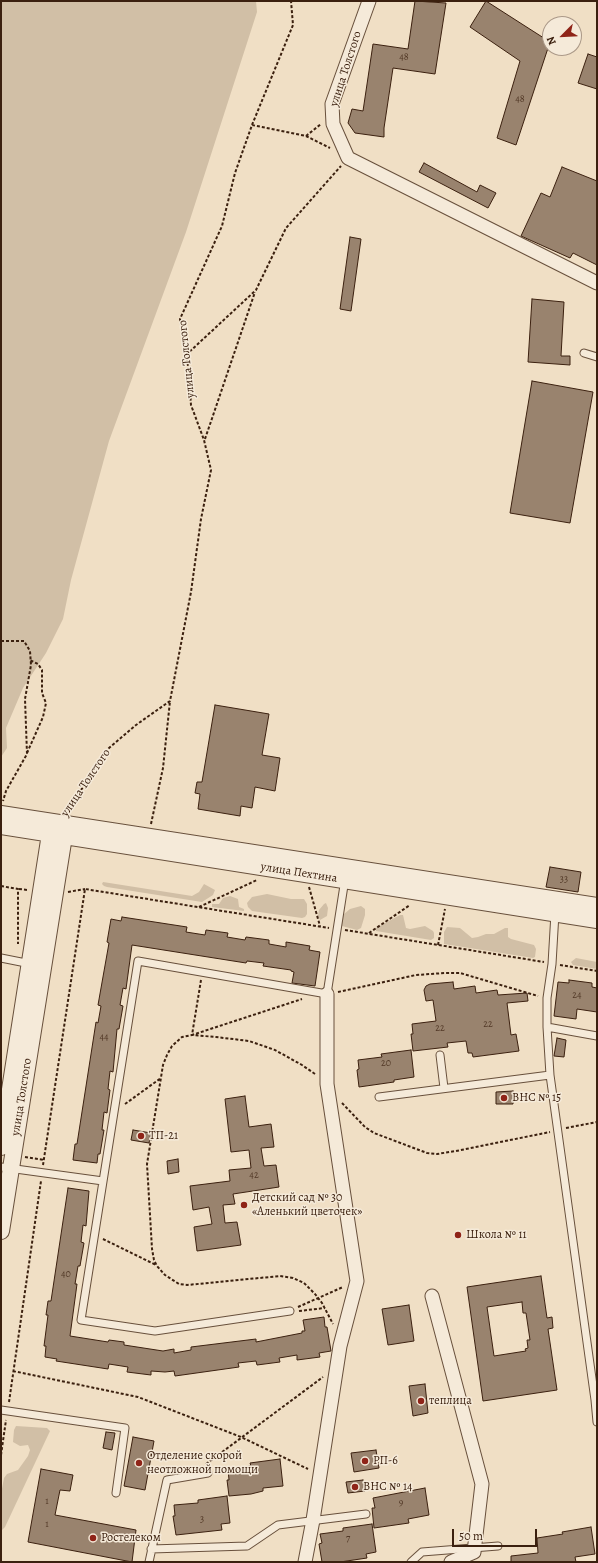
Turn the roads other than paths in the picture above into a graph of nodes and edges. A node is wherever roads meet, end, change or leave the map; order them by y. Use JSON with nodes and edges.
{"nodes":[{"id":1,"x":369,"y":1,"type":"edge"},
{"id":2,"x":597,"y":283,"type":"edge"},
{"id":3,"x":584,"y":353,"type":"dead end"},
{"id":4,"x":597,"y":357,"type":"edge"},
{"id":5,"x":2,"y":809,"type":"edge"},
{"id":6,"x":1,"y":826,"type":"edge"},
{"id":7,"x":58,"y":831,"type":"junction"},
{"id":8,"x":346,"y":873,"type":"junction"},
{"id":9,"x":597,"y":906,"type":"edge"},
{"id":10,"x":556,"y":907,"type":"junction"},
{"id":11,"x":597,"y":920,"type":"edge"},
{"id":12,"x":1,"y":958,"type":"edge"},
{"id":13,"x":37,"y":965,"type":"junction"},
{"id":14,"x":324,"y":993,"type":"junction"},
{"id":15,"x":546,"y":1027,"type":"junction"},
{"id":16,"x":597,"y":1036,"type":"edge"},
{"id":17,"x":440,"y":1055,"type":"dead end"},
{"id":18,"x":550,"y":1075,"type":"junction"},
{"id":19,"x":444,"y":1088,"type":"junction"},
{"id":20,"x":379,"y":1096,"type":"dead end"},
{"id":21,"x":1,"y":1147,"type":"edge"},
{"id":22,"x":6,"y":1168,"type":"edge"},
{"id":23,"x":103,"y":1181,"type":"junction"},
{"id":24,"x":1,"y":1231,"type":"edge"},
{"id":25,"x":432,"y":1296,"type":"dead end"},
{"id":26,"x":290,"y":1311,"type":"road end"},
{"id":27,"x":596,"y":1400,"type":"edge"},
{"id":28,"x":4,"y":1410,"type":"edge"},
{"id":29,"x":597,"y":1422,"type":"edge"},
{"id":30,"x":208,"y":1473,"type":"dead end"},
{"id":31,"x":116,"y":1493,"type":"dead end"},
{"id":32,"x":366,"y":1514,"type":"dead end"},
{"id":33,"x":313,"y":1520,"type":"junction"},
{"id":34,"x":498,"y":1546,"type":"dead end"},
{"id":35,"x":474,"y":1548,"type":"junction"},
{"id":36,"x":151,"y":1549,"type":"junction"},
{"id":37,"x":149,"y":1562,"type":"edge"},
{"id":38,"x":305,"y":1562,"type":"edge"},
{"id":39,"x":411,"y":1562,"type":"edge"},
{"id":40,"x":451,"y":1562,"type":"edge"}],
"edges":[{"from":1,"to":2,"type":"street","name":"улица Толстого"},
{"from":3,"to":4,"type":"lane"},
{"from":5,"to":7,"type":"street","name":"улица Пехтина"},
{"from":6,"to":7,"type":"street","name":"улица Пехтина"},
{"from":7,"to":8,"type":"street","name":"улица Пехтина"},
{"from":7,"to":8,"type":"street","name":"улица Пехтина"},
{"from":7,"to":13,"type":"street","name":"улица Толстого"},
{"from":8,"to":10,"type":"street","name":"улица Пехтина"},
{"from":8,"to":14,"type":"lane"},
{"from":9,"to":10,"type":"street","name":"улица Пехтина"},
{"from":10,"to":11,"type":"street","name":"улица Пехтина"},
{"from":10,"to":15,"type":"lane"},
{"from":12,"to":13,"type":"lane"},
{"from":13,"to":21,"type":"street","name":"улица Толстого"},
{"from":13,"to":22,"type":"street","name":"улица Толстого"},
{"from":14,"to":23,"type":"lane"},
{"from":14,"to":33,"type":"street"},
{"from":15,"to":16,"type":"lane"},
{"from":15,"to":18,"type":"lane"},
{"from":17,"to":19,"type":"lane"},
{"from":18,"to":19,"type":"lane"},
{"from":18,"to":27,"type":"lane"},
{"from":19,"to":20,"type":"lane"},
{"from":22,"to":23,"type":"lane"},
{"from":22,"to":24,"type":"street","name":"улица Толстого"},
{"from":23,"to":26,"type":"lane"},
{"from":25,"to":35,"type":"street"},
{"from":27,"to":29,"type":"lane"},
{"from":28,"to":31,"type":"lane"},
{"from":30,"to":36,"type":"lane"},
{"from":32,"to":33,"type":"lane"},
{"from":33,"to":36,"type":"lane"},
{"from":33,"to":38,"type":"street"},
{"from":34,"to":35,"type":"lane"},
{"from":35,"to":39,"type":"lane"},
{"from":35,"to":40,"type":"street"},
{"from":36,"to":37,"type":"lane"}]}
